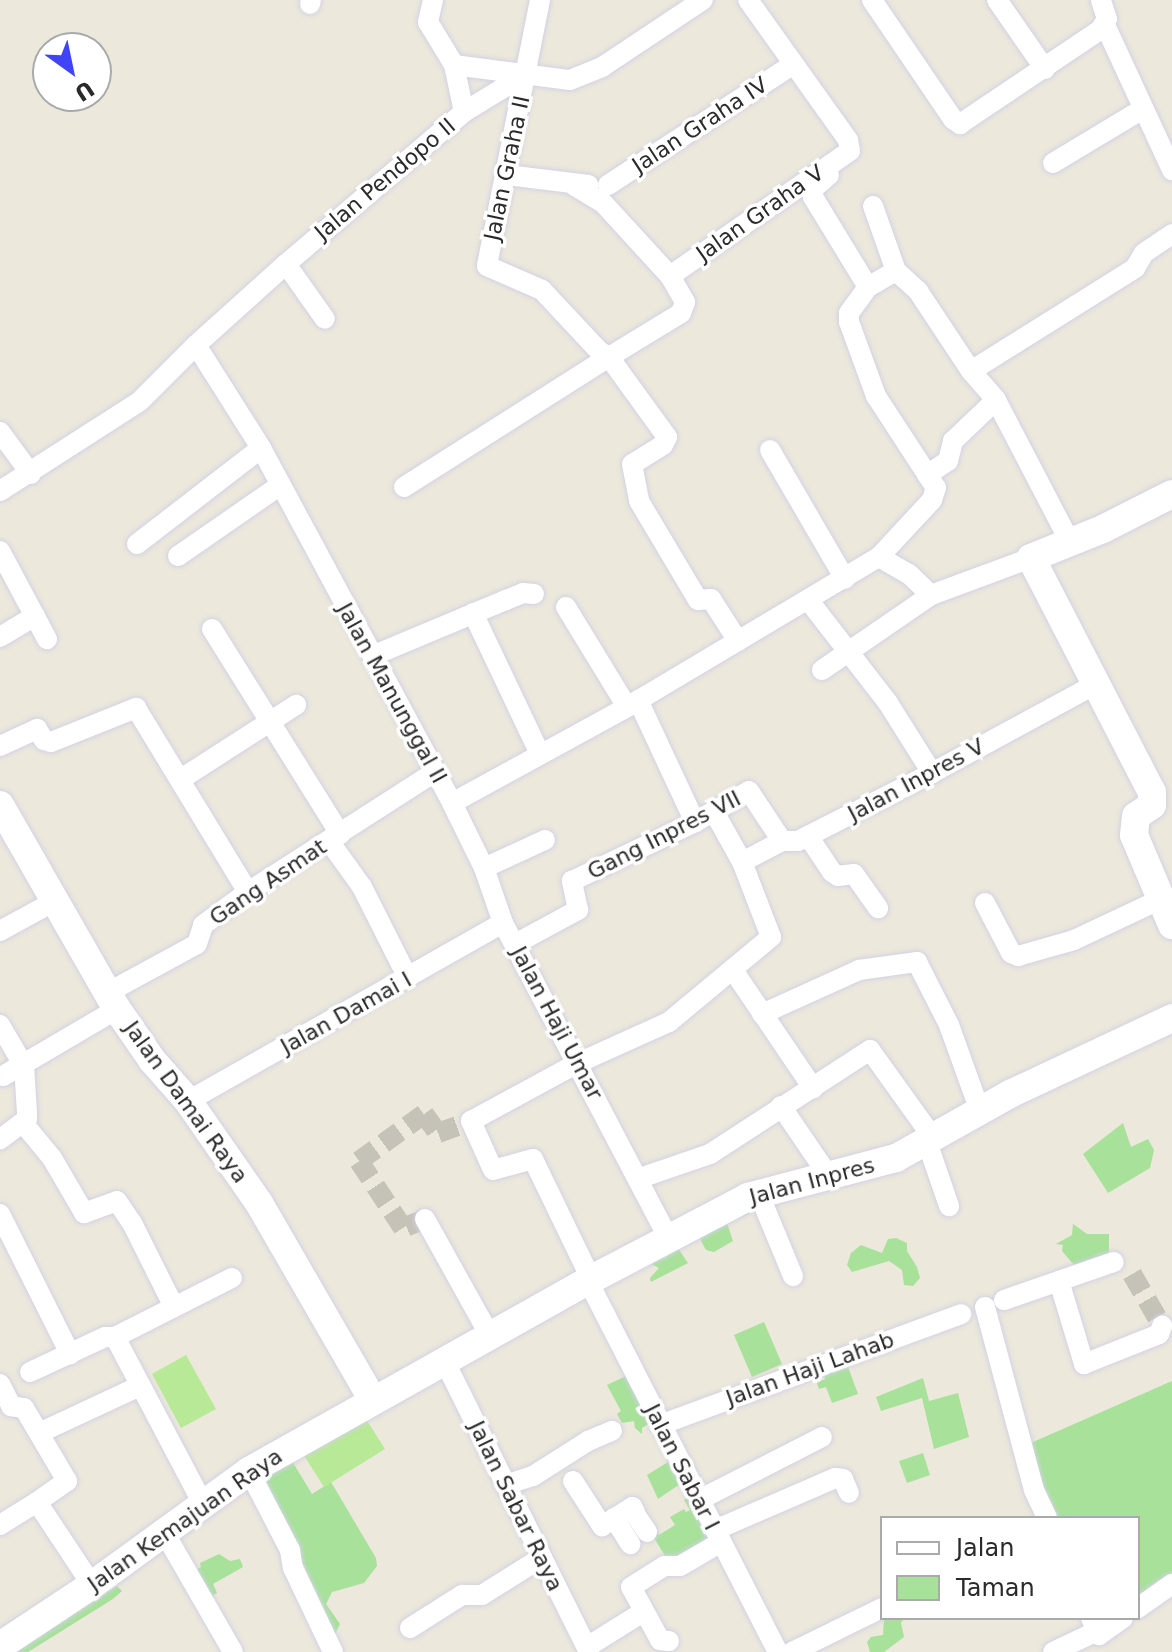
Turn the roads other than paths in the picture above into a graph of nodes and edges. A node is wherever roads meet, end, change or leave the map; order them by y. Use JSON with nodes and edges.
{"nodes":[{"id":1,"x":433,"y":0,"type":"edge"},
{"id":2,"x":540,"y":0,"type":"edge"},
{"id":3,"x":703,"y":0,"type":"edge"},
{"id":4,"x":748,"y":0,"type":"edge"},
{"id":5,"x":872,"y":0,"type":"edge"},
{"id":6,"x":997,"y":0,"type":"edge"},
{"id":7,"x":1101,"y":0,"type":"edge"},
{"id":8,"x":1105,"y":25,"type":"junction"},
{"id":9,"x":454,"y":65,"type":"junction"},
{"id":10,"x":792,"y":65,"type":"junction"},
{"id":11,"x":1045,"y":69,"type":"junction"},
{"id":12,"x":526,"y":74,"type":"junction"},
{"id":13,"x":1143,"y":109,"type":"junction"},
{"id":14,"x":464,"y":112,"type":"junction"},
{"id":15,"x":848,"y":153,"type":"junction"},
{"id":16,"x":1053,"y":163,"type":"dead end"},
{"id":17,"x":1172,"y":170,"type":"edge"},
{"id":18,"x":507,"y":175,"type":"junction"},
{"id":19,"x":605,"y":194,"type":"junction"},
{"id":20,"x":873,"y":206,"type":"dead end"},
{"id":21,"x":1172,"y":234,"type":"edge"},
{"id":22,"x":286,"y":264,"type":"junction"},
{"id":23,"x":896,"y":271,"type":"junction"},
{"id":24,"x":670,"y":276,"type":"junction"},
{"id":25,"x":868,"y":287,"type":"junction"},
{"id":26,"x":325,"y":319,"type":"dead end"},
{"id":27,"x":196,"y":345,"type":"junction"},
{"id":28,"x":609,"y":357,"type":"junction"},
{"id":29,"x":971,"y":371,"type":"junction"},
{"id":30,"x":996,"y":400,"type":"junction"},
{"id":31,"x":0,"y":432,"type":"edge"},
{"id":32,"x":261,"y":448,"type":"junction"},
{"id":33,"x":770,"y":450,"type":"dead end"},
{"id":34,"x":31,"y":474,"type":"junction"},
{"id":35,"x":927,"y":475,"type":"junction"},
{"id":36,"x":279,"y":486,"type":"junction"},
{"id":37,"x":404,"y":487,"type":"dead end"},
{"id":38,"x":0,"y":491,"type":"edge"},
{"id":39,"x":1172,"y":494,"type":"edge"},
{"id":40,"x":1070,"y":542,"type":"junction"},
{"id":41,"x":137,"y":544,"type":"dead end"},
{"id":42,"x":0,"y":551,"type":"edge"},
{"id":43,"x":178,"y":556,"type":"dead end"},
{"id":44,"x":879,"y":557,"type":"junction"},
{"id":45,"x":1031,"y":558,"type":"junction"},
{"id":46,"x":845,"y":579,"type":"junction"},
{"id":47,"x":534,"y":594,"type":"dead end"},
{"id":48,"x":931,"y":595,"type":"junction"},
{"id":49,"x":809,"y":601,"type":"junction"},
{"id":50,"x":566,"y":607,"type":"dead end"},
{"id":51,"x":473,"y":613,"type":"junction"},
{"id":52,"x":35,"y":616,"type":"junction"},
{"id":53,"x":212,"y":629,"type":"dead end"},
{"id":54,"x":0,"y":637,"type":"edge"},
{"id":55,"x":47,"y":639,"type":"dead end"},
{"id":56,"x":738,"y":641,"type":"junction"},
{"id":57,"x":850,"y":650,"type":"junction"},
{"id":58,"x":372,"y":656,"type":"junction"},
{"id":59,"x":822,"y":670,"type":"dead end"},
{"id":60,"x":1096,"y":684,"type":"junction"},
{"id":61,"x":633,"y":703,"type":"junction"},
{"id":62,"x":296,"y":705,"type":"dead end"},
{"id":63,"x":271,"y":721,"type":"junction"},
{"id":64,"x":0,"y":746,"type":"edge"},
{"id":65,"x":540,"y":754,"type":"junction"},
{"id":66,"x":435,"y":772,"type":"junction"},
{"id":67,"x":932,"y":773,"type":"junction"},
{"id":68,"x":181,"y":779,"type":"junction"},
{"id":69,"x":1163,"y":799,"type":"edge"},
{"id":70,"x":452,"y":803,"type":"junction"},
{"id":71,"x":0,"y":805,"type":"edge"},
{"id":72,"x":714,"y":812,"type":"junction"},
{"id":73,"x":695,"y":822,"type":"junction"},
{"id":74,"x":808,"y":836,"type":"junction"},
{"id":75,"x":334,"y":838,"type":"junction"},
{"id":76,"x":545,"y":840,"type":"dead end"},
{"id":77,"x":782,"y":841,"type":"junction"},
{"id":78,"x":742,"y":862,"type":"junction"},
{"id":79,"x":484,"y":868,"type":"junction"},
{"id":80,"x":248,"y":892,"type":"junction"},
{"id":81,"x":55,"y":901,"type":"junction"},
{"id":82,"x":985,"y":903,"type":"dead end"},
{"id":83,"x":878,"y":908,"type":"dead end"},
{"id":84,"x":1168,"y":913,"type":"edge"},
{"id":85,"x":503,"y":923,"type":"junction"},
{"id":86,"x":0,"y":931,"type":"edge"},
{"id":87,"x":515,"y":944,"type":"junction"},
{"id":88,"x":733,"y":970,"type":"junction"},
{"id":89,"x":408,"y":978,"type":"junction"},
{"id":90,"x":112,"y":1001,"type":"junction"},
{"id":91,"x":762,"y":1014,"type":"junction"},
{"id":92,"x":1172,"y":1018,"type":"edge"},
{"id":93,"x":0,"y":1025,"type":"edge"},
{"id":94,"x":578,"y":1063,"type":"junction"},
{"id":95,"x":24,"y":1066,"type":"junction"},
{"id":96,"x":3,"y":1076,"type":"dead end"},
{"id":97,"x":813,"y":1088,"type":"junction"},
{"id":98,"x":188,"y":1101,"type":"junction"},
{"id":99,"x":781,"y":1106,"type":"junction"},
{"id":100,"x":980,"y":1111,"type":"junction"},
{"id":101,"x":23,"y":1123,"type":"junction"},
{"id":102,"x":0,"y":1139,"type":"edge"},
{"id":103,"x":930,"y":1140,"type":"junction"},
{"id":104,"x":640,"y":1178,"type":"junction"},
{"id":105,"x":830,"y":1178,"type":"junction"},
{"id":106,"x":759,"y":1194,"type":"junction"},
{"id":107,"x":949,"y":1206,"type":"dead end"},
{"id":108,"x":0,"y":1214,"type":"edge"},
{"id":109,"x":425,"y":1219,"type":"dead end"},
{"id":110,"x":669,"y":1239,"type":"junction"},
{"id":111,"x":1114,"y":1262,"type":"dead end"},
{"id":112,"x":793,"y":1276,"type":"dead end"},
{"id":113,"x":232,"y":1278,"type":"dead end"},
{"id":114,"x":589,"y":1280,"type":"junction"},
{"id":115,"x":1059,"y":1281,"type":"junction"},
{"id":116,"x":174,"y":1307,"type":"junction"},
{"id":117,"x":961,"y":1314,"type":"dead end"},
{"id":118,"x":1160,"y":1331,"type":"dead end"},
{"id":119,"x":490,"y":1336,"type":"junction"},
{"id":120,"x":115,"y":1337,"type":"junction"},
{"id":121,"x":70,"y":1354,"type":"junction"},
{"id":122,"x":444,"y":1360,"type":"junction"},
{"id":123,"x":30,"y":1372,"type":"dead end"},
{"id":124,"x":0,"y":1384,"type":"edge"},
{"id":125,"x":140,"y":1386,"type":"junction"},
{"id":126,"x":372,"y":1399,"type":"junction"},
{"id":127,"x":660,"y":1425,"type":"junction"},
{"id":128,"x":612,"y":1431,"type":"dead end"},
{"id":129,"x":39,"y":1433,"type":"junction"},
{"id":130,"x":822,"y":1437,"type":"dead end"},
{"id":131,"x":249,"y":1471,"type":"junction"},
{"id":132,"x":573,"y":1481,"type":"dead end"},
{"id":133,"x":505,"y":1485,"type":"junction"},
{"id":134,"x":849,"y":1493,"type":"dead end"},
{"id":135,"x":699,"y":1500,"type":"junction"},
{"id":136,"x":37,"y":1502,"type":"junction"},
{"id":137,"x":203,"y":1504,"type":"junction"},
{"id":138,"x":1046,"y":1516,"type":"edge"},
{"id":139,"x":614,"y":1518,"type":"junction"},
{"id":140,"x":640,"y":1520,"type":"dead end"},
{"id":141,"x":0,"y":1525,"type":"edge"},
{"id":142,"x":164,"y":1532,"type":"junction"},
{"id":143,"x":718,"y":1536,"type":"junction"},
{"id":144,"x":630,"y":1544,"type":"dead end"},
{"id":145,"x":541,"y":1558,"type":"junction"},
{"id":146,"x":1172,"y":1584,"type":"edge"},
{"id":147,"x":92,"y":1585,"type":"junction"},
{"id":148,"x":1140,"y":1607,"type":"edge"},
{"id":149,"x":880,"y":1609,"type":"edge"},
{"id":150,"x":643,"y":1612,"type":"junction"},
{"id":151,"x":1118,"y":1620,"type":"edge"},
{"id":152,"x":410,"y":1628,"type":"dead end"},
{"id":153,"x":1096,"y":1628,"type":"edge"},
{"id":154,"x":669,"y":1641,"type":"dead end"},
{"id":155,"x":0,"y":1646,"type":"edge"},
{"id":156,"x":588,"y":1650,"type":"edge"},
{"id":157,"x":233,"y":1652,"type":"edge"},
{"id":158,"x":333,"y":1652,"type":"edge"},
{"id":159,"x":778,"y":1652,"type":"edge"},
{"id":160,"x":792,"y":1652,"type":"edge"},
{"id":161,"x":1053,"y":1652,"type":"edge"}],
"edges":[{"from":1,"to":9,"type":"street"},
{"from":2,"to":12,"type":"street"},
{"from":3,"to":12,"type":"street"},
{"from":4,"to":10,"type":"street"},
{"from":5,"to":11,"type":"street"},
{"from":6,"to":11,"type":"street"},
{"from":7,"to":8,"type":"street"},
{"from":8,"to":11,"type":"street"},
{"from":8,"to":13,"type":"street"},
{"from":9,"to":12,"type":"street"},
{"from":9,"to":14,"type":"street"},
{"from":10,"to":15,"type":"street"},
{"from":10,"to":19,"type":"street","name":"Jalan Graha IV"},
{"from":12,"to":14,"type":"street","name":"Jalan Pendopo II"},
{"from":12,"to":18,"type":"street","name":"Jalan Graha II"},
{"from":13,"to":16,"type":"street"},
{"from":13,"to":17,"type":"street"},
{"from":14,"to":22,"type":"street","name":"Jalan Pendopo II"},
{"from":15,"to":24,"type":"street","name":"Jalan Graha V"},
{"from":15,"to":25,"type":"street"},
{"from":18,"to":19,"type":"street"},
{"from":18,"to":28,"type":"street","name":"Jalan Graha II"},
{"from":19,"to":24,"type":"street"},
{"from":20,"to":23,"type":"street"},
{"from":21,"to":29,"type":"street"},
{"from":22,"to":26,"type":"street"},
{"from":22,"to":27,"type":"street","name":"Jalan Pendopo II"},
{"from":23,"to":25,"type":"street"},
{"from":23,"to":29,"type":"street"},
{"from":24,"to":28,"type":"street"},
{"from":25,"to":35,"type":"street"},
{"from":27,"to":32,"type":"street","name":"Jalan Manunggal II"},
{"from":27,"to":34,"type":"street"},
{"from":28,"to":37,"type":"street"},
{"from":28,"to":56,"type":"street"},
{"from":29,"to":30,"type":"street"},
{"from":30,"to":35,"type":"street"},
{"from":30,"to":40,"type":"street"},
{"from":31,"to":34,"type":"street"},
{"from":32,"to":36,"type":"street","name":"Jalan Manunggal II"},
{"from":32,"to":41,"type":"street"},
{"from":33,"to":46,"type":"street"},
{"from":34,"to":38,"type":"street"},
{"from":35,"to":44,"type":"street","name":"Jalan Manunggal II"},
{"from":36,"to":43,"type":"street"},
{"from":36,"to":58,"type":"street","name":"Jalan Manunggal II"},
{"from":39,"to":40,"type":"street"},
{"from":40,"to":45,"type":"street"},
{"from":42,"to":52,"type":"street"},
{"from":44,"to":46,"type":"street","name":"Jalan Manunggal II"},
{"from":44,"to":48,"type":"street"},
{"from":45,"to":48,"type":"street"},
{"from":45,"to":60,"type":"street"},
{"from":46,"to":49,"type":"street","name":"Jalan Manunggal II"},
{"from":47,"to":51,"type":"street"},
{"from":48,"to":57,"type":"street"},
{"from":49,"to":56,"type":"street","name":"Jalan Manunggal II"},
{"from":49,"to":57,"type":"street"},
{"from":50,"to":61,"type":"street"},
{"from":51,"to":58,"type":"street"},
{"from":51,"to":65,"type":"street"},
{"from":52,"to":54,"type":"street"},
{"from":52,"to":55,"type":"street"},
{"from":53,"to":63,"type":"street"},
{"from":56,"to":61,"type":"street","name":"Jalan Manunggal II"},
{"from":57,"to":59,"type":"street"},
{"from":57,"to":67,"type":"street"},
{"from":58,"to":66,"type":"street","name":"Jalan Manunggal II"},
{"from":60,"to":67,"type":"street","name":"Jalan Inpres V"},
{"from":60,"to":69,"type":"street"},
{"from":61,"to":65,"type":"street","name":"Jalan Manunggal II"},
{"from":61,"to":73,"type":"street"},
{"from":62,"to":63,"type":"street"},
{"from":63,"to":68,"type":"street"},
{"from":63,"to":75,"type":"street"},
{"from":64,"to":68,"type":"street"},
{"from":65,"to":70,"type":"street","name":"Jalan Manunggal II"},
{"from":66,"to":70,"type":"street","name":"Jalan Manunggal II"},
{"from":66,"to":75,"type":"street","name":"Gang Asmat"},
{"from":67,"to":74,"type":"street","name":"Jalan Inpres V"},
{"from":68,"to":80,"type":"street"},
{"from":69,"to":84,"type":"street"},
{"from":70,"to":79,"type":"street","name":"Jalan Haji Umar"},
{"from":71,"to":81,"type":"street","name":"Jalan Damai Raya"},
{"from":72,"to":73,"type":"street","name":"Gang Inpres VII"},
{"from":72,"to":77,"type":"street","name":"Gang Inpres VII"},
{"from":72,"to":78,"type":"street"},
{"from":73,"to":87,"type":"street","name":"Gang Inpres VII"},
{"from":74,"to":77,"type":"street","name":"Jalan Inpres V"},
{"from":74,"to":83,"type":"street"},
{"from":75,"to":80,"type":"street","name":"Gang Asmat"},
{"from":75,"to":89,"type":"street"},
{"from":76,"to":79,"type":"street"},
{"from":77,"to":78,"type":"street","name":"Jalan Inpres V"},
{"from":78,"to":88,"type":"street"},
{"from":79,"to":85,"type":"street","name":"Jalan Haji Umar"},
{"from":80,"to":90,"type":"street","name":"Gang Asmat"},
{"from":81,"to":86,"type":"street"},
{"from":81,"to":90,"type":"street","name":"Jalan Damai Raya"},
{"from":82,"to":84,"type":"street"},
{"from":85,"to":87,"type":"street","name":"Jalan Haji Umar"},
{"from":85,"to":89,"type":"street","name":"Jalan Damai I"},
{"from":87,"to":94,"type":"street","name":"Jalan Haji Umar"},
{"from":88,"to":91,"type":"street"},
{"from":88,"to":94,"type":"street"},
{"from":89,"to":98,"type":"street","name":"Jalan Damai I"},
{"from":90,"to":95,"type":"street","name":"Gang Asmat"},
{"from":90,"to":98,"type":"street","name":"Jalan Damai Raya"},
{"from":91,"to":97,"type":"street"},
{"from":91,"to":100,"type":"street"},
{"from":92,"to":100,"type":"street","name":"Jalan Inpres"},
{"from":93,"to":95,"type":"street"},
{"from":94,"to":104,"type":"street","name":"Jalan Haji Umar"},
{"from":94,"to":114,"type":"street","name":"Jalan Sabar I"},
{"from":95,"to":96,"type":"street","name":"Gang Asmat"},
{"from":95,"to":101,"type":"street"},
{"from":97,"to":99,"type":"street"},
{"from":97,"to":103,"type":"street"},
{"from":98,"to":126,"type":"street","name":"Jalan Damai Raya"},
{"from":99,"to":104,"type":"street"},
{"from":99,"to":105,"type":"street"},
{"from":100,"to":103,"type":"street","name":"Jalan Inpres"},
{"from":101,"to":102,"type":"street"},
{"from":101,"to":116,"type":"street"},
{"from":103,"to":105,"type":"street","name":"Jalan Inpres"},
{"from":103,"to":107,"type":"street"},
{"from":104,"to":110,"type":"street","name":"Jalan Haji Umar"},
{"from":105,"to":106,"type":"street","name":"Jalan Inpres"},
{"from":106,"to":110,"type":"street","name":"Jalan Inpres"},
{"from":106,"to":112,"type":"street"},
{"from":108,"to":121,"type":"street"},
{"from":109,"to":119,"type":"street"},
{"from":110,"to":114,"type":"street","name":"Jalan Inpres"},
{"from":111,"to":115,"type":"street"},
{"from":113,"to":116,"type":"street"},
{"from":114,"to":119,"type":"street","name":"Jalan Inpres"},
{"from":114,"to":127,"type":"street","name":"Jalan Sabar I"},
{"from":115,"to":118,"type":"street"},
{"from":115,"to":138,"type":"street"},
{"from":116,"to":120,"type":"street"},
{"from":117,"to":127,"type":"street","name":"Jalan Haji Lahab"},
{"from":119,"to":122,"type":"street","name":"Jalan Inpres"},
{"from":120,"to":121,"type":"street"},
{"from":120,"to":125,"type":"street"},
{"from":121,"to":123,"type":"street"},
{"from":122,"to":126,"type":"street","name":"Jalan Inpres"},
{"from":122,"to":133,"type":"street","name":"Jalan Sabar Raya"},
{"from":124,"to":129,"type":"street"},
{"from":125,"to":129,"type":"street"},
{"from":125,"to":137,"type":"street"},
{"from":126,"to":131,"type":"street","name":"Jalan Kemajuan Raya"},
{"from":127,"to":135,"type":"street","name":"Jalan Sabar I"},
{"from":128,"to":133,"type":"street"},
{"from":129,"to":136,"type":"street"},
{"from":130,"to":135,"type":"street"},
{"from":131,"to":137,"type":"street","name":"Jalan Kemajuan Raya"},
{"from":131,"to":158,"type":"street"},
{"from":132,"to":139,"type":"street"},
{"from":133,"to":145,"type":"street","name":"Jalan Sabar Raya"},
{"from":134,"to":143,"type":"street"},
{"from":135,"to":143,"type":"street","name":"Jalan Sabar I"},
{"from":136,"to":141,"type":"street"},
{"from":136,"to":147,"type":"street"},
{"from":137,"to":142,"type":"street","name":"Jalan Kemajuan Raya"},
{"from":139,"to":140,"type":"street"},
{"from":139,"to":144,"type":"street"},
{"from":142,"to":147,"type":"street","name":"Jalan Kemajuan Raya"},
{"from":142,"to":157,"type":"street"},
{"from":143,"to":150,"type":"street"},
{"from":143,"to":159,"type":"street","name":"Jalan Sabar I"},
{"from":145,"to":152,"type":"street"},
{"from":145,"to":156,"type":"street","name":"Jalan Sabar Raya"},
{"from":146,"to":148,"type":"street"},
{"from":147,"to":155,"type":"street","name":"Jalan Kemajuan Raya"},
{"from":149,"to":160,"type":"street"},
{"from":150,"to":154,"type":"street"},
{"from":150,"to":156,"type":"street"},
{"from":151,"to":153,"type":"street"},
{"from":153,"to":161,"type":"street"}]}
